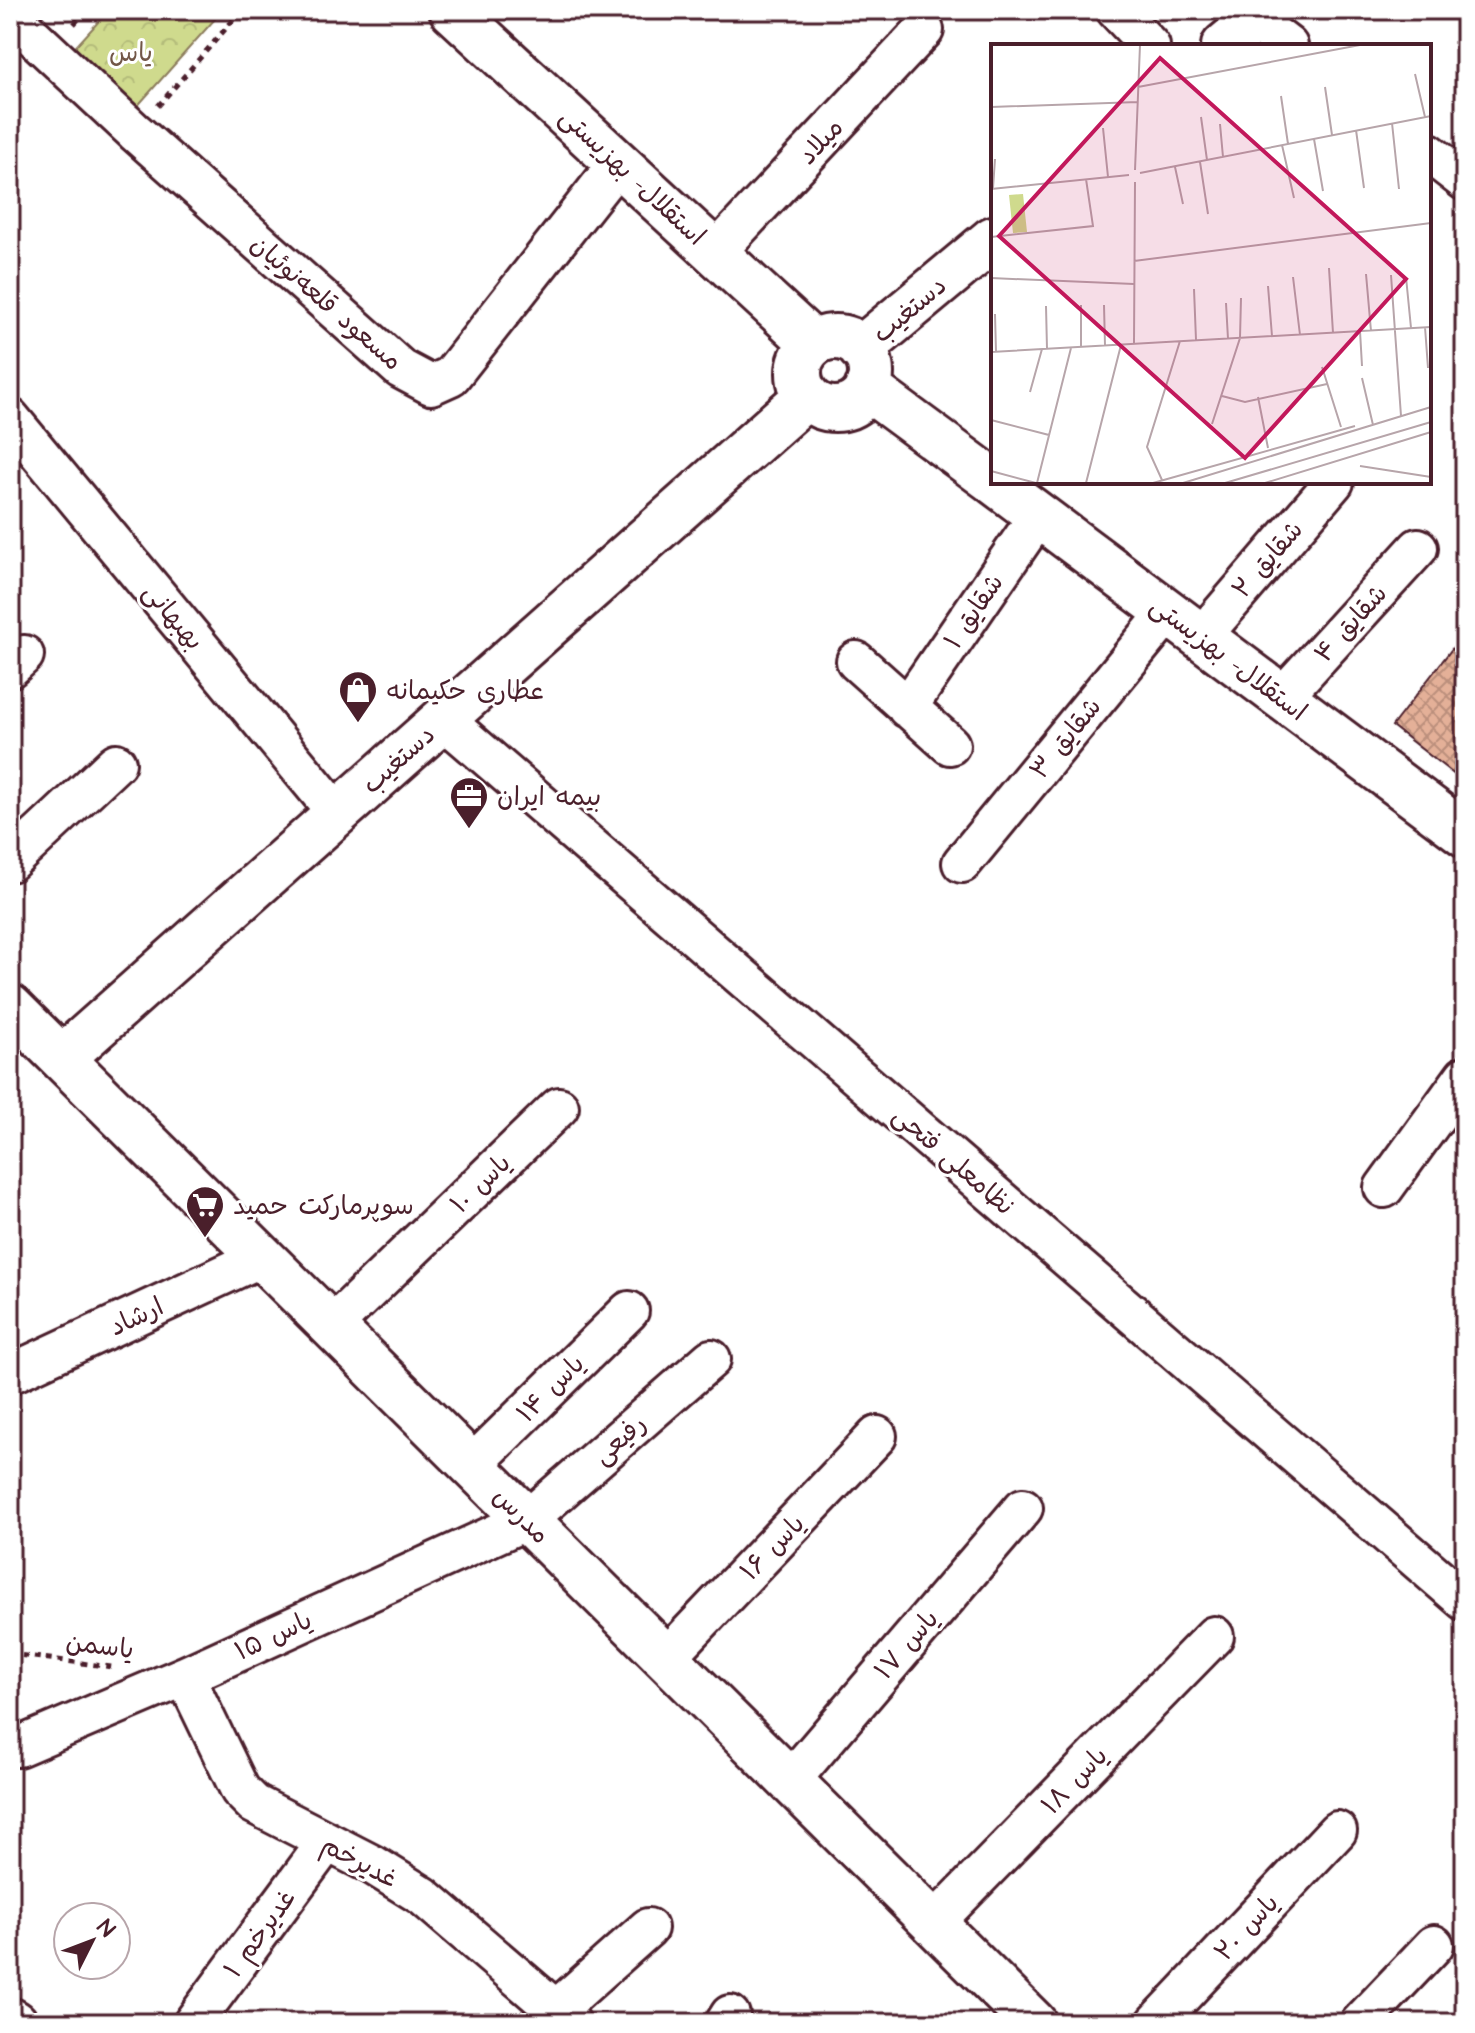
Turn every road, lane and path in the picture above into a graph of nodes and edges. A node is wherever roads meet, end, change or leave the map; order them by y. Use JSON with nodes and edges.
{"nodes":[{"id":1,"x":242,"y":10,"type":"edge"},
{"id":2,"x":452,"y":10,"type":"edge"},
{"id":3,"x":1116,"y":10,"type":"edge"},
{"id":4,"x":10,"y":15,"type":"edge"},
{"id":5,"x":924,"y":30,"type":"dead end"},
{"id":6,"x":1148,"y":44,"type":"edge"},
{"id":7,"x":135,"y":132,"type":"junction"},
{"id":8,"x":1431,"y":155,"type":"edge"},
{"id":9,"x":619,"y":162,"type":"junction"},
{"id":10,"x":1465,"y":181,"type":"edge"},
{"id":11,"x":991,"y":241,"type":"edge"},
{"id":12,"x":716,"y":252,"type":"junction"},
{"id":13,"x":813,"y":343,"type":"junction"},
{"id":14,"x":864,"y":368,"type":"junction"},
{"id":15,"x":807,"y":396,"type":"junction"},
{"id":16,"x":10,"y":418,"type":"edge"},
{"id":17,"x":991,"y":479,"type":"edge"},
{"id":18,"x":997,"y":484,"type":"edge"},
{"id":19,"x":1332,"y":484,"type":"edge"},
{"id":20,"x":1039,"y":515,"type":"junction"},
{"id":21,"x":1418,"y":548,"type":"dead end"},
{"id":22,"x":1185,"y":625,"type":"junction"},
{"id":23,"x":856,"y":661,"type":"dead end"},
{"id":24,"x":1282,"y":697,"type":"junction"},
{"id":25,"x":907,"y":708,"type":"junction"},
{"id":26,"x":443,"y":719,"type":"junction"},
{"id":27,"x":950,"y":745,"type":"dead end"},
{"id":28,"x":116,"y":763,"type":"dead end"},
{"id":29,"x":337,"y":813,"type":"junction"},
{"id":30,"x":1465,"y":834,"type":"edge"},
{"id":31,"x":10,"y":862,"type":"edge"},
{"id":32,"x":962,"y":863,"type":"dead end"},
{"id":33,"x":10,"y":1007,"type":"edge"},
{"id":34,"x":62,"y":1058,"type":"junction"},
{"id":35,"x":1465,"y":1076,"type":"edge"},
{"id":36,"x":559,"y":1107,"type":"dead end"},
{"id":37,"x":1384,"y":1188,"type":"dead end"},
{"id":38,"x":262,"y":1257,"type":"junction"},
{"id":39,"x":629,"y":1311,"type":"dead end"},
{"id":40,"x":332,"y":1326,"type":"junction"},
{"id":41,"x":711,"y":1359,"type":"dead end"},
{"id":42,"x":10,"y":1374,"type":"edge"},
{"id":43,"x":877,"y":1436,"type":"dead end"},
{"id":44,"x":472,"y":1465,"type":"junction"},
{"id":45,"x":1023,"y":1508,"type":"dead end"},
{"id":46,"x":527,"y":1520,"type":"junction"},
{"id":47,"x":1465,"y":1601,"type":"edge"},
{"id":48,"x":1214,"y":1636,"type":"dead end"},
{"id":49,"x":10,"y":1654,"type":"edge"},
{"id":50,"x":666,"y":1658,"type":"junction"},
{"id":51,"x":127,"y":1668,"type":"dead end"},
{"id":52,"x":185,"y":1676,"type":"junction"},
{"id":53,"x":18,"y":1747,"type":"dead end"},
{"id":54,"x":790,"y":1781,"type":"junction"},
{"id":55,"x":1337,"y":1831,"type":"dead end"},
{"id":56,"x":326,"y":1843,"type":"junction"},
{"id":57,"x":934,"y":1923,"type":"junction"},
{"id":58,"x":648,"y":1928,"type":"dead end"},
{"id":59,"x":1434,"y":1945,"type":"dead end"},
{"id":60,"x":564,"y":2017,"type":"edge"},
{"id":61,"x":193,"y":2023,"type":"edge"},
{"id":62,"x":1034,"y":2023,"type":"edge"},
{"id":63,"x":1156,"y":2023,"type":"edge"},
{"id":64,"x":1360,"y":2023,"type":"edge"}],
"edges":[{"from":1,"to":7,"type":"path"},
{"from":2,"to":9,"type":"street","name":"استقلال- بهزیستی"},
{"from":3,"to":6,"type":"street"},
{"from":4,"to":7,"type":"street","name":"مسعود قلعه‌نوئیان"},
{"from":5,"to":12,"type":"street","name":"میلاد"},
{"from":7,"to":9,"type":"street","name":"مسعود قلعه‌نوئیان"},
{"from":8,"to":10,"type":"street"},
{"from":9,"to":12,"type":"street","name":"استقلال- بهزیستی"},
{"from":11,"to":14,"type":"street","name":"دستغیب"},
{"from":12,"to":13,"type":"street","name":"استقلال- بهزیستی"},
{"from":13,"to":14,"type":"street"},
{"from":13,"to":15,"type":"street"},
{"from":14,"to":15,"type":"street"},
{"from":14,"to":17,"type":"street","name":"استقلال- بهزیستی"},
{"from":15,"to":26,"type":"street","name":"دستغیب"},
{"from":16,"to":29,"type":"street","name":"بهبهانی"},
{"from":18,"to":20,"type":"street","name":"استقلال- بهزیستی"},
{"from":19,"to":22,"type":"street","name":"شقایق ۲"},
{"from":20,"to":22,"type":"street","name":"استقلال- بهزیستی"},
{"from":20,"to":25,"type":"street","name":"شقایق ۱"},
{"from":21,"to":24,"type":"street","name":"شقایق ۴"},
{"from":22,"to":24,"type":"street","name":"استقلال- بهزیستی"},
{"from":22,"to":32,"type":"street","name":"شقایق ۳"},
{"from":23,"to":25,"type":"street"},
{"from":24,"to":30,"type":"street","name":"استقلال- بهزیستی"},
{"from":25,"to":27,"type":"street"},
{"from":26,"to":29,"type":"street","name":"دستغیب"},
{"from":26,"to":47,"type":"street","name":"نظامعلی فتحی"},
{"from":28,"to":31,"type":"street"},
{"from":29,"to":34,"type":"street","name":"دستغیب"},
{"from":33,"to":34,"type":"street","name":"مدرس"},
{"from":34,"to":38,"type":"street","name":"مدرس"},
{"from":35,"to":37,"type":"street"},
{"from":36,"to":40,"type":"street","name":"یاس ۱۰"},
{"from":38,"to":40,"type":"street","name":"مدرس"},
{"from":38,"to":42,"type":"street","name":"ارشاد"},
{"from":39,"to":44,"type":"street","name":"یاس ۱۴"},
{"from":40,"to":44,"type":"street","name":"مدرس"},
{"from":41,"to":46,"type":"street","name":"رفیعی"},
{"from":43,"to":50,"type":"street","name":"یاس ۱۶"},
{"from":44,"to":46,"type":"street","name":"مدرس"},
{"from":45,"to":54,"type":"street","name":"یاس ۱۷"},
{"from":46,"to":50,"type":"street","name":"مدرس"},
{"from":46,"to":52,"type":"street","name":"یاس ۱۵"},
{"from":48,"to":57,"type":"street","name":"یاس ۱۸"},
{"from":49,"to":51,"type":"path","name":"یاسمن"},
{"from":50,"to":54,"type":"street","name":"مدرس"},
{"from":52,"to":53,"type":"street","name":"یاس ۱۵"},
{"from":52,"to":56,"type":"street","name":"غدیرخم"},
{"from":54,"to":57,"type":"street","name":"مدرس"},
{"from":55,"to":63,"type":"street","name":"یاس ۲۰"},
{"from":56,"to":60,"type":"street","name":"غدیرخم"},
{"from":56,"to":61,"type":"street","name":"غدیرخم ۱"},
{"from":57,"to":62,"type":"street","name":"مدرس"},
{"from":58,"to":60,"type":"street"},
{"from":59,"to":64,"type":"street"}]}
